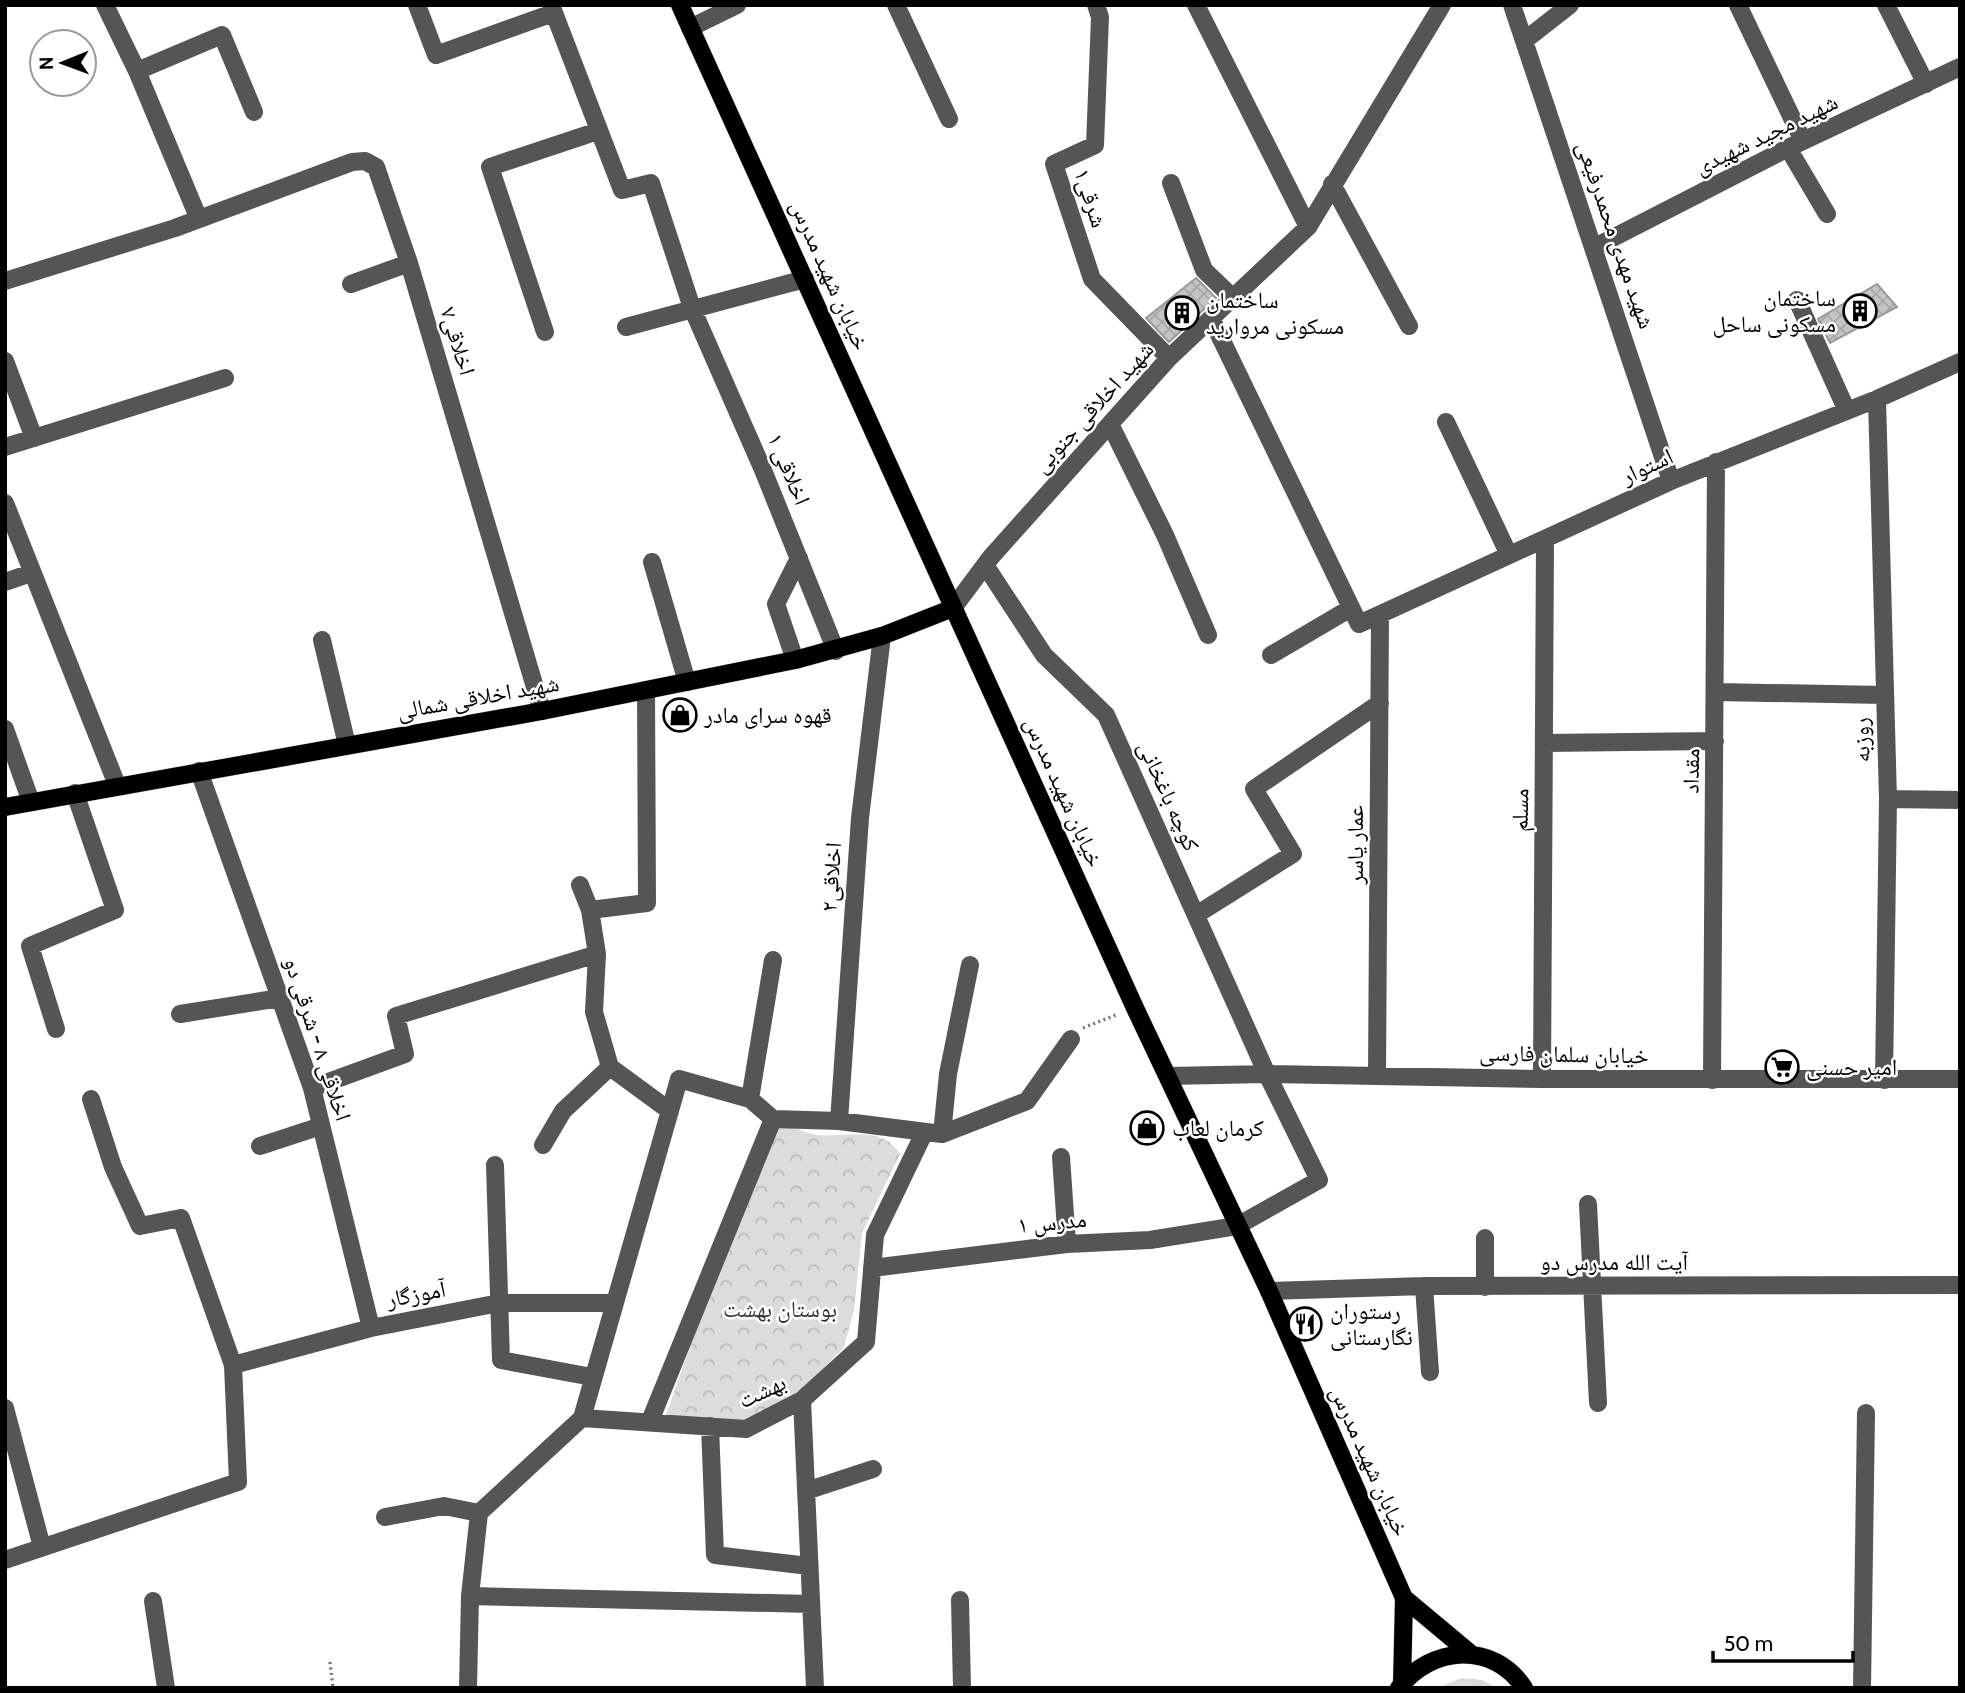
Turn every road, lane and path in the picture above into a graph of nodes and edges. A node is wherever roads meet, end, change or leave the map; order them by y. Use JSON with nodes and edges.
{"nodes":[{"id":1,"x":105,"y":5,"type":"edge"},
{"id":2,"x":417,"y":5,"type":"edge"},
{"id":3,"x":680,"y":5,"type":"edge"},
{"id":4,"x":737,"y":5,"type":"edge"},
{"id":5,"x":896,"y":5,"type":"edge"},
{"id":6,"x":1096,"y":5,"type":"edge"},
{"id":7,"x":1196,"y":5,"type":"edge"},
{"id":8,"x":1442,"y":5,"type":"edge"},
{"id":9,"x":1512,"y":5,"type":"edge"},
{"id":10,"x":1570,"y":5,"type":"edge"},
{"id":11,"x":1738,"y":5,"type":"edge"},
{"id":12,"x":1886,"y":5,"type":"edge"},
{"id":13,"x":552,"y":9,"type":"edge"},
{"id":14,"x":690,"y":28,"type":"junction"},
{"id":15,"x":1524,"y":41,"type":"junction"},
{"id":16,"x":1960,"y":67,"type":"edge"},
{"id":17,"x":137,"y":71,"type":"junction"},
{"id":18,"x":1926,"y":83,"type":"junction"},
{"id":19,"x":254,"y":112,"type":"dead end"},
{"id":20,"x":950,"y":119,"type":"dead end"},
{"id":21,"x":598,"y":131,"type":"junction"},
{"id":22,"x":1795,"y":144,"type":"junction"},
{"id":23,"x":1171,"y":183,"type":"dead end"},
{"id":24,"x":1332,"y":184,"type":"junction"},
{"id":25,"x":1827,"y":214,"type":"dead end"},
{"id":26,"x":198,"y":217,"type":"junction"},
{"id":27,"x":1308,"y":227,"type":"junction"},
{"id":28,"x":1595,"y":247,"type":"junction"},
{"id":29,"x":409,"y":263,"type":"junction"},
{"id":30,"x":805,"y":279,"type":"junction"},
{"id":31,"x":5,"y":281,"type":"edge"},
{"id":32,"x":351,"y":284,"type":"dead end"},
{"id":33,"x":1233,"y":298,"type":"junction"},
{"id":34,"x":1797,"y":300,"type":"dead end"},
{"id":35,"x":692,"y":308,"type":"junction"},
{"id":36,"x":1211,"y":318,"type":"junction"},
{"id":37,"x":1409,"y":326,"type":"dead end"},
{"id":38,"x":626,"y":327,"type":"dead end"},
{"id":39,"x":545,"y":332,"type":"dead end"},
{"id":40,"x":1169,"y":358,"type":"junction"},
{"id":41,"x":5,"y":361,"type":"edge"},
{"id":42,"x":1960,"y":362,"type":"edge"},
{"id":43,"x":225,"y":379,"type":"dead end"},
{"id":44,"x":1877,"y":399,"type":"junction"},
{"id":45,"x":1847,"y":411,"type":"junction"},
{"id":46,"x":1446,"y":422,"type":"dead end"},
{"id":47,"x":1111,"y":426,"type":"junction"},
{"id":48,"x":34,"y":438,"type":"junction"},
{"id":49,"x":5,"y":447,"type":"edge"},
{"id":50,"x":1716,"y":461,"type":"junction"},
{"id":51,"x":1671,"y":481,"type":"junction"},
{"id":52,"x":5,"y":503,"type":"edge"},
{"id":53,"x":1545,"y":540,"type":"junction"},
{"id":54,"x":1509,"y":555,"type":"junction"},
{"id":55,"x":799,"y":558,"type":"junction"},
{"id":56,"x":652,"y":562,"type":"dead end"},
{"id":57,"x":985,"y":565,"type":"junction"},
{"id":58,"x":31,"y":573,"type":"junction"},
{"id":59,"x":5,"y":582,"type":"edge"},
{"id":60,"x":953,"y":608,"type":"junction"},
{"id":61,"x":1380,"y":615,"type":"junction"},
{"id":62,"x":1355,"y":616,"type":"junction"},
{"id":63,"x":1208,"y":635,"type":"dead end"},
{"id":64,"x":882,"y":636,"type":"junction"},
{"id":65,"x":322,"y":640,"type":"dead end"},
{"id":66,"x":836,"y":651,"type":"junction"},
{"id":67,"x":1271,"y":655,"type":"dead end"},
{"id":68,"x":795,"y":660,"type":"junction"},
{"id":69,"x":687,"y":682,"type":"junction"},
{"id":70,"x":646,"y":690,"type":"junction"},
{"id":71,"x":1716,"y":692,"type":"junction"},
{"id":72,"x":1884,"y":695,"type":"junction"},
{"id":73,"x":1380,"y":703,"type":"junction"},
{"id":74,"x":542,"y":711,"type":"junction"},
{"id":75,"x":5,"y":729,"type":"edge"},
{"id":76,"x":1715,"y":741,"type":"junction"},
{"id":77,"x":1545,"y":743,"type":"junction"},
{"id":78,"x":347,"y":745,"type":"junction"},
{"id":79,"x":199,"y":771,"type":"junction"},
{"id":80,"x":117,"y":785,"type":"junction"},
{"id":81,"x":75,"y":793,"type":"junction"},
{"id":82,"x":1888,"y":799,"type":"junction"},
{"id":83,"x":1960,"y":800,"type":"edge"},
{"id":84,"x":31,"y":802,"type":"junction"},
{"id":85,"x":5,"y":807,"type":"edge"},
{"id":86,"x":580,"y":885,"type":"dead end"},
{"id":87,"x":590,"y":911,"type":"junction"},
{"id":88,"x":1196,"y":915,"type":"junction"},
{"id":89,"x":597,"y":954,"type":"junction"},
{"id":90,"x":773,"y":960,"type":"dead end"},
{"id":91,"x":970,"y":965,"type":"dead end"},
{"id":92,"x":280,"y":998,"type":"junction"},
{"id":93,"x":1135,"y":1008,"type":"junction"},
{"id":94,"x":180,"y":1014,"type":"dead end"},
{"id":95,"x":56,"y":1029,"type":"dead end"},
{"id":96,"x":1071,"y":1039,"type":"joint"},
{"id":97,"x":610,"y":1067,"type":"junction"},
{"id":98,"x":1267,"y":1073,"type":"junction"},
{"id":99,"x":1377,"y":1075,"type":"junction"},
{"id":100,"x":1168,"y":1076,"type":"junction"},
{"id":101,"x":1542,"y":1079,"type":"junction"},
{"id":102,"x":1960,"y":1079,"type":"edge"},
{"id":103,"x":1712,"y":1080,"type":"junction"},
{"id":104,"x":1884,"y":1080,"type":"junction"},
{"id":105,"x":312,"y":1088,"type":"junction"},
{"id":106,"x":91,"y":1099,"type":"dead end"},
{"id":107,"x":750,"y":1099,"type":"junction"},
{"id":108,"x":670,"y":1111,"type":"junction"},
{"id":109,"x":773,"y":1119,"type":"junction"},
{"id":110,"x":839,"y":1121,"type":"junction"},
{"id":111,"x":321,"y":1126,"type":"junction"},
{"id":112,"x":933,"y":1134,"type":"junction"},
{"id":113,"x":543,"y":1145,"type":"dead end"},
{"id":114,"x":260,"y":1146,"type":"dead end"},
{"id":115,"x":1062,"y":1157,"type":"dead end"},
{"id":116,"x":495,"y":1165,"type":"dead end"},
{"id":117,"x":1588,"y":1203,"type":"dead end"},
{"id":118,"x":1237,"y":1226,"type":"junction"},
{"id":119,"x":1486,"y":1238,"type":"dead end"},
{"id":120,"x":1067,"y":1244,"type":"junction"},
{"id":121,"x":872,"y":1268,"type":"junction"},
{"id":122,"x":1960,"y":1285,"type":"edge"},
{"id":123,"x":1424,"y":1286,"type":"junction"},
{"id":124,"x":1591,"y":1286,"type":"junction"},
{"id":125,"x":1485,"y":1287,"type":"junction"},
{"id":126,"x":1269,"y":1291,"type":"junction"},
{"id":127,"x":499,"y":1303,"type":"junction"},
{"id":128,"x":614,"y":1303,"type":"junction"},
{"id":129,"x":370,"y":1328,"type":"junction"},
{"id":130,"x":233,"y":1365,"type":"junction"},
{"id":131,"x":1430,"y":1372,"type":"dead end"},
{"id":132,"x":592,"y":1377,"type":"junction"},
{"id":133,"x":802,"y":1401,"type":"junction"},
{"id":134,"x":1598,"y":1403,"type":"dead end"},
{"id":135,"x":5,"y":1408,"type":"edge"},
{"id":136,"x":1866,"y":1413,"type":"dead end"},
{"id":137,"x":582,"y":1418,"type":"junction"},
{"id":138,"x":650,"y":1421,"type":"junction"},
{"id":139,"x":710,"y":1426,"type":"junction"},
{"id":140,"x":873,"y":1469,"type":"dead end"},
{"id":141,"x":806,"y":1491,"type":"junction"},
{"id":142,"x":480,"y":1513,"type":"junction"},
{"id":143,"x":385,"y":1517,"type":"dead end"},
{"id":144,"x":41,"y":1547,"type":"junction"},
{"id":145,"x":5,"y":1560,"type":"edge"},
{"id":146,"x":809,"y":1566,"type":"junction"},
{"id":147,"x":470,"y":1596,"type":"junction"},
{"id":148,"x":1404,"y":1598,"type":"junction"},
{"id":149,"x":960,"y":1600,"type":"dead end"},
{"id":150,"x":153,"y":1601,"type":"dead end"},
{"id":151,"x":811,"y":1604,"type":"junction"},
{"id":152,"x":1471,"y":1654,"type":"junction"},
{"id":153,"x":330,"y":1662,"type":"dead end"},
{"id":154,"x":1400,"y":1686,"type":"edge"},
{"id":155,"x":166,"y":1688,"type":"edge"},
{"id":156,"x":333,"y":1688,"type":"edge"},
{"id":157,"x":468,"y":1688,"type":"edge"},
{"id":158,"x":815,"y":1688,"type":"edge"},
{"id":159,"x":962,"y":1688,"type":"edge"},
{"id":160,"x":1524,"y":1688,"type":"edge"},
{"id":161,"x":1862,"y":1688,"type":"edge"}],
"edges":[{"from":1,"to":17,"type":"street"},
{"from":2,"to":13,"type":"street"},
{"from":3,"to":14,"type":"main road","name":"خیابان شهید مدرس"},
{"from":4,"to":14,"type":"street"},
{"from":5,"to":20,"type":"street"},
{"from":6,"to":40,"type":"street","name":"شرقی۱"},
{"from":7,"to":27,"type":"street"},
{"from":8,"to":24,"type":"street","name":"شهید اخلاقی جنوبی"},
{"from":9,"to":15,"type":"street","name":"شهید مهدی محمدرفیعی"},
{"from":10,"to":15,"type":"street"},
{"from":11,"to":22,"type":"street"},
{"from":12,"to":18,"type":"street"},
{"from":13,"to":21,"type":"street"},
{"from":14,"to":30,"type":"main road","name":"خیابان شهید مدرس"},
{"from":15,"to":28,"type":"street","name":"شهید مهدی محمدرفیعی"},
{"from":16,"to":18,"type":"street","name":"شهید مجید شهیدی"},
{"from":17,"to":19,"type":"street"},
{"from":17,"to":26,"type":"street"},
{"from":18,"to":22,"type":"street","name":"شهید مجید شهیدی"},
{"from":21,"to":35,"type":"street","name":"اخلاقی ۱"},
{"from":21,"to":39,"type":"street"},
{"from":22,"to":25,"type":"street"},
{"from":22,"to":28,"type":"street","name":"شهید مجید شهیدی"},
{"from":23,"to":33,"type":"street"},
{"from":24,"to":27,"type":"street","name":"شهید اخلاقی جنوبی"},
{"from":24,"to":37,"type":"street"},
{"from":26,"to":29,"type":"street","name":"اخلاقی۷"},
{"from":26,"to":31,"type":"street","name":"اخلاقی۷"},
{"from":27,"to":33,"type":"street","name":"شهید اخلاقی جنوبی"},
{"from":28,"to":51,"type":"street","name":"شهید مهدی محمدرفیعی"},
{"from":29,"to":32,"type":"street"},
{"from":29,"to":74,"type":"street","name":"اخلاقی۷"},
{"from":30,"to":35,"type":"street"},
{"from":30,"to":60,"type":"main road","name":"خیابان شهید مدرس"},
{"from":33,"to":36,"type":"street","name":"شهید اخلاقی جنوبی"},
{"from":34,"to":45,"type":"street"},
{"from":35,"to":38,"type":"street"},
{"from":35,"to":55,"type":"street","name":"اخلاقی ۱"},
{"from":36,"to":40,"type":"street","name":"شهید اخلاقی جنوبی"},
{"from":36,"to":62,"type":"street"},
{"from":40,"to":47,"type":"street","name":"شهید اخلاقی جنوبی"},
{"from":41,"to":48,"type":"street"},
{"from":42,"to":44,"type":"street","name":"استوار"},
{"from":43,"to":48,"type":"street"},
{"from":44,"to":45,"type":"street","name":"استوار"},
{"from":44,"to":72,"type":"street","name":"روزبه"},
{"from":45,"to":50,"type":"street","name":"استوار"},
{"from":46,"to":54,"type":"street"},
{"from":47,"to":57,"type":"street","name":"شهید اخلاقی جنوبی"},
{"from":47,"to":63,"type":"street"},
{"from":48,"to":49,"type":"street"},
{"from":50,"to":51,"type":"street","name":"استوار"},
{"from":50,"to":71,"type":"street","name":"مقداد"},
{"from":51,"to":53,"type":"street","name":"استوار"},
{"from":52,"to":58,"type":"street"},
{"from":53,"to":54,"type":"street","name":"استوار"},
{"from":53,"to":77,"type":"street","name":"مسلم"},
{"from":54,"to":61,"type":"street","name":"استوار"},
{"from":55,"to":66,"type":"street","name":"اخلاقی ۱"},
{"from":55,"to":68,"type":"street"},
{"from":56,"to":69,"type":"street"},
{"from":57,"to":60,"type":"street","name":"شهید اخلاقی جنوبی"},
{"from":57,"to":88,"type":"street","name":"کوچه باغخانی"},
{"from":58,"to":59,"type":"street"},
{"from":58,"to":80,"type":"street"},
{"from":60,"to":64,"type":"main road","name":"شهید اخلاقی شمالی"},
{"from":60,"to":93,"type":"main road","name":"خیابان شهید مدرس"},
{"from":61,"to":62,"type":"street","name":"استوار"},
{"from":61,"to":73,"type":"street","name":"عمار یاسر"},
{"from":62,"to":67,"type":"street","name":"استوار"},
{"from":64,"to":66,"type":"main road","name":"شهید اخلاقی شمالی"},
{"from":64,"to":110,"type":"street","name":"اخلاقی۲"},
{"from":65,"to":78,"type":"street"},
{"from":66,"to":68,"type":"main road","name":"شهید اخلاقی شمالی"},
{"from":68,"to":69,"type":"main road","name":"شهید اخلاقی شمالی"},
{"from":69,"to":70,"type":"main road","name":"شهید اخلاقی شمالی"},
{"from":70,"to":74,"type":"main road","name":"شهید اخلاقی شمالی"},
{"from":70,"to":87,"type":"street"},
{"from":71,"to":72,"type":"street"},
{"from":71,"to":76,"type":"street","name":"مقداد"},
{"from":72,"to":82,"type":"street","name":"روزبه"},
{"from":73,"to":88,"type":"street"},
{"from":73,"to":99,"type":"street","name":"عمار یاسر"},
{"from":74,"to":78,"type":"main road","name":"شهید اخلاقی شمالی"},
{"from":75,"to":84,"type":"street"},
{"from":76,"to":77,"type":"street"},
{"from":76,"to":103,"type":"street","name":"مقداد"},
{"from":77,"to":101,"type":"street","name":"مسلم"},
{"from":78,"to":79,"type":"main road","name":"شهید اخلاقی شمالی"},
{"from":79,"to":80,"type":"main road","name":"شهید اخلاقی شمالی"},
{"from":79,"to":92,"type":"street","name":"اخلاقی ۸ - شرقی دو"},
{"from":80,"to":81,"type":"main road","name":"شهید اخلاقی شمالی"},
{"from":81,"to":84,"type":"main road","name":"شهید اخلاقی شمالی"},
{"from":81,"to":95,"type":"street"},
{"from":82,"to":83,"type":"street"},
{"from":82,"to":104,"type":"street","name":"روزبه"},
{"from":84,"to":85,"type":"main road","name":"شهید اخلاقی شمالی"},
{"from":86,"to":87,"type":"street"},
{"from":87,"to":89,"type":"street"},
{"from":88,"to":98,"type":"street","name":"کوچه باغخانی"},
{"from":89,"to":97,"type":"street"},
{"from":89,"to":105,"type":"street"},
{"from":90,"to":107,"type":"street"},
{"from":91,"to":112,"type":"street"},
{"from":92,"to":94,"type":"street"},
{"from":92,"to":105,"type":"street","name":"اخلاقی ۸ - شرقی دو"},
{"from":93,"to":96,"type":"path"},
{"from":93,"to":100,"type":"main road","name":"خیابان شهید مدرس"},
{"from":96,"to":112,"type":"street"},
{"from":97,"to":108,"type":"street"},
{"from":97,"to":113,"type":"street"},
{"from":98,"to":99,"type":"street","name":"خیابان سلمان فارسی"},
{"from":98,"to":100,"type":"street","name":"خیابان سلمان فارسی"},
{"from":98,"to":118,"type":"street","name":"کوچه باغخانی"},
{"from":99,"to":101,"type":"street","name":"خیابان سلمان فارسی"},
{"from":100,"to":118,"type":"main road","name":"خیابان شهید مدرس"},
{"from":101,"to":103,"type":"street","name":"خیابان سلمان فارسی"},
{"from":102,"to":104,"type":"street","name":"خیابان سلمان فارسی"},
{"from":103,"to":104,"type":"street","name":"خیابان سلمان فارسی"},
{"from":105,"to":111,"type":"street","name":"اخلاقی ۸ - شرقی دو"},
{"from":106,"to":130,"type":"street"},
{"from":107,"to":108,"type":"street"},
{"from":107,"to":109,"type":"street"},
{"from":108,"to":128,"type":"street"},
{"from":109,"to":110,"type":"street"},
{"from":109,"to":138,"type":"street"},
{"from":110,"to":112,"type":"street"},
{"from":111,"to":114,"type":"street"},
{"from":111,"to":129,"type":"street","name":"اخلاقی ۸ - شرقی دو"},
{"from":112,"to":121,"type":"street","name":"بهشت"},
{"from":115,"to":120,"type":"street"},
{"from":116,"to":127,"type":"street"},
{"from":117,"to":124,"type":"street"},
{"from":118,"to":120,"type":"street","name":"مدرس ۱"},
{"from":118,"to":126,"type":"main road","name":"خیابان شهید مدرس"},
{"from":119,"to":125,"type":"street"},
{"from":120,"to":121,"type":"street","name":"مدرس ۱"},
{"from":121,"to":133,"type":"street","name":"بهشت"},
{"from":122,"to":124,"type":"street","name":"آیت الله مدرس دو"},
{"from":123,"to":125,"type":"street","name":"آیت الله مدرس دو"},
{"from":123,"to":126,"type":"street","name":"آیت الله مدرس دو"},
{"from":123,"to":131,"type":"street"},
{"from":124,"to":125,"type":"street","name":"آیت الله مدرس دو"},
{"from":124,"to":134,"type":"street"},
{"from":126,"to":148,"type":"main road","name":"خیابان شهید مدرس"},
{"from":127,"to":128,"type":"street","name":"آموزگار"},
{"from":127,"to":129,"type":"street","name":"آموزگار"},
{"from":127,"to":132,"type":"street"},
{"from":128,"to":132,"type":"street"},
{"from":129,"to":130,"type":"street","name":"آموزگار"},
{"from":130,"to":144,"type":"street"},
{"from":132,"to":137,"type":"street"},
{"from":133,"to":139,"type":"street","name":"بهشت"},
{"from":133,"to":141,"type":"street"},
{"from":135,"to":144,"type":"street"},
{"from":136,"to":161,"type":"street"},
{"from":137,"to":138,"type":"street","name":"بهشت"},
{"from":137,"to":142,"type":"street"},
{"from":138,"to":139,"type":"street","name":"بهشت"},
{"from":139,"to":146,"type":"street"},
{"from":140,"to":141,"type":"street"},
{"from":141,"to":146,"type":"street"},
{"from":142,"to":143,"type":"street"},
{"from":142,"to":147,"type":"street"},
{"from":144,"to":145,"type":"street"},
{"from":146,"to":151,"type":"street"},
{"from":147,"to":151,"type":"street"},
{"from":147,"to":157,"type":"street"},
{"from":148,"to":152,"type":"main road","name":"خیابان شهید مدرس"},
{"from":148,"to":154,"type":"main road","name":"خیابان شهید مدرس"},
{"from":149,"to":159,"type":"street"},
{"from":150,"to":155,"type":"street"},
{"from":151,"to":158,"type":"street"},
{"from":152,"to":154,"type":"main road"},
{"from":152,"to":160,"type":"main road","name":"خیابان شهید مدرس"},
{"from":153,"to":156,"type":"path"}]}
